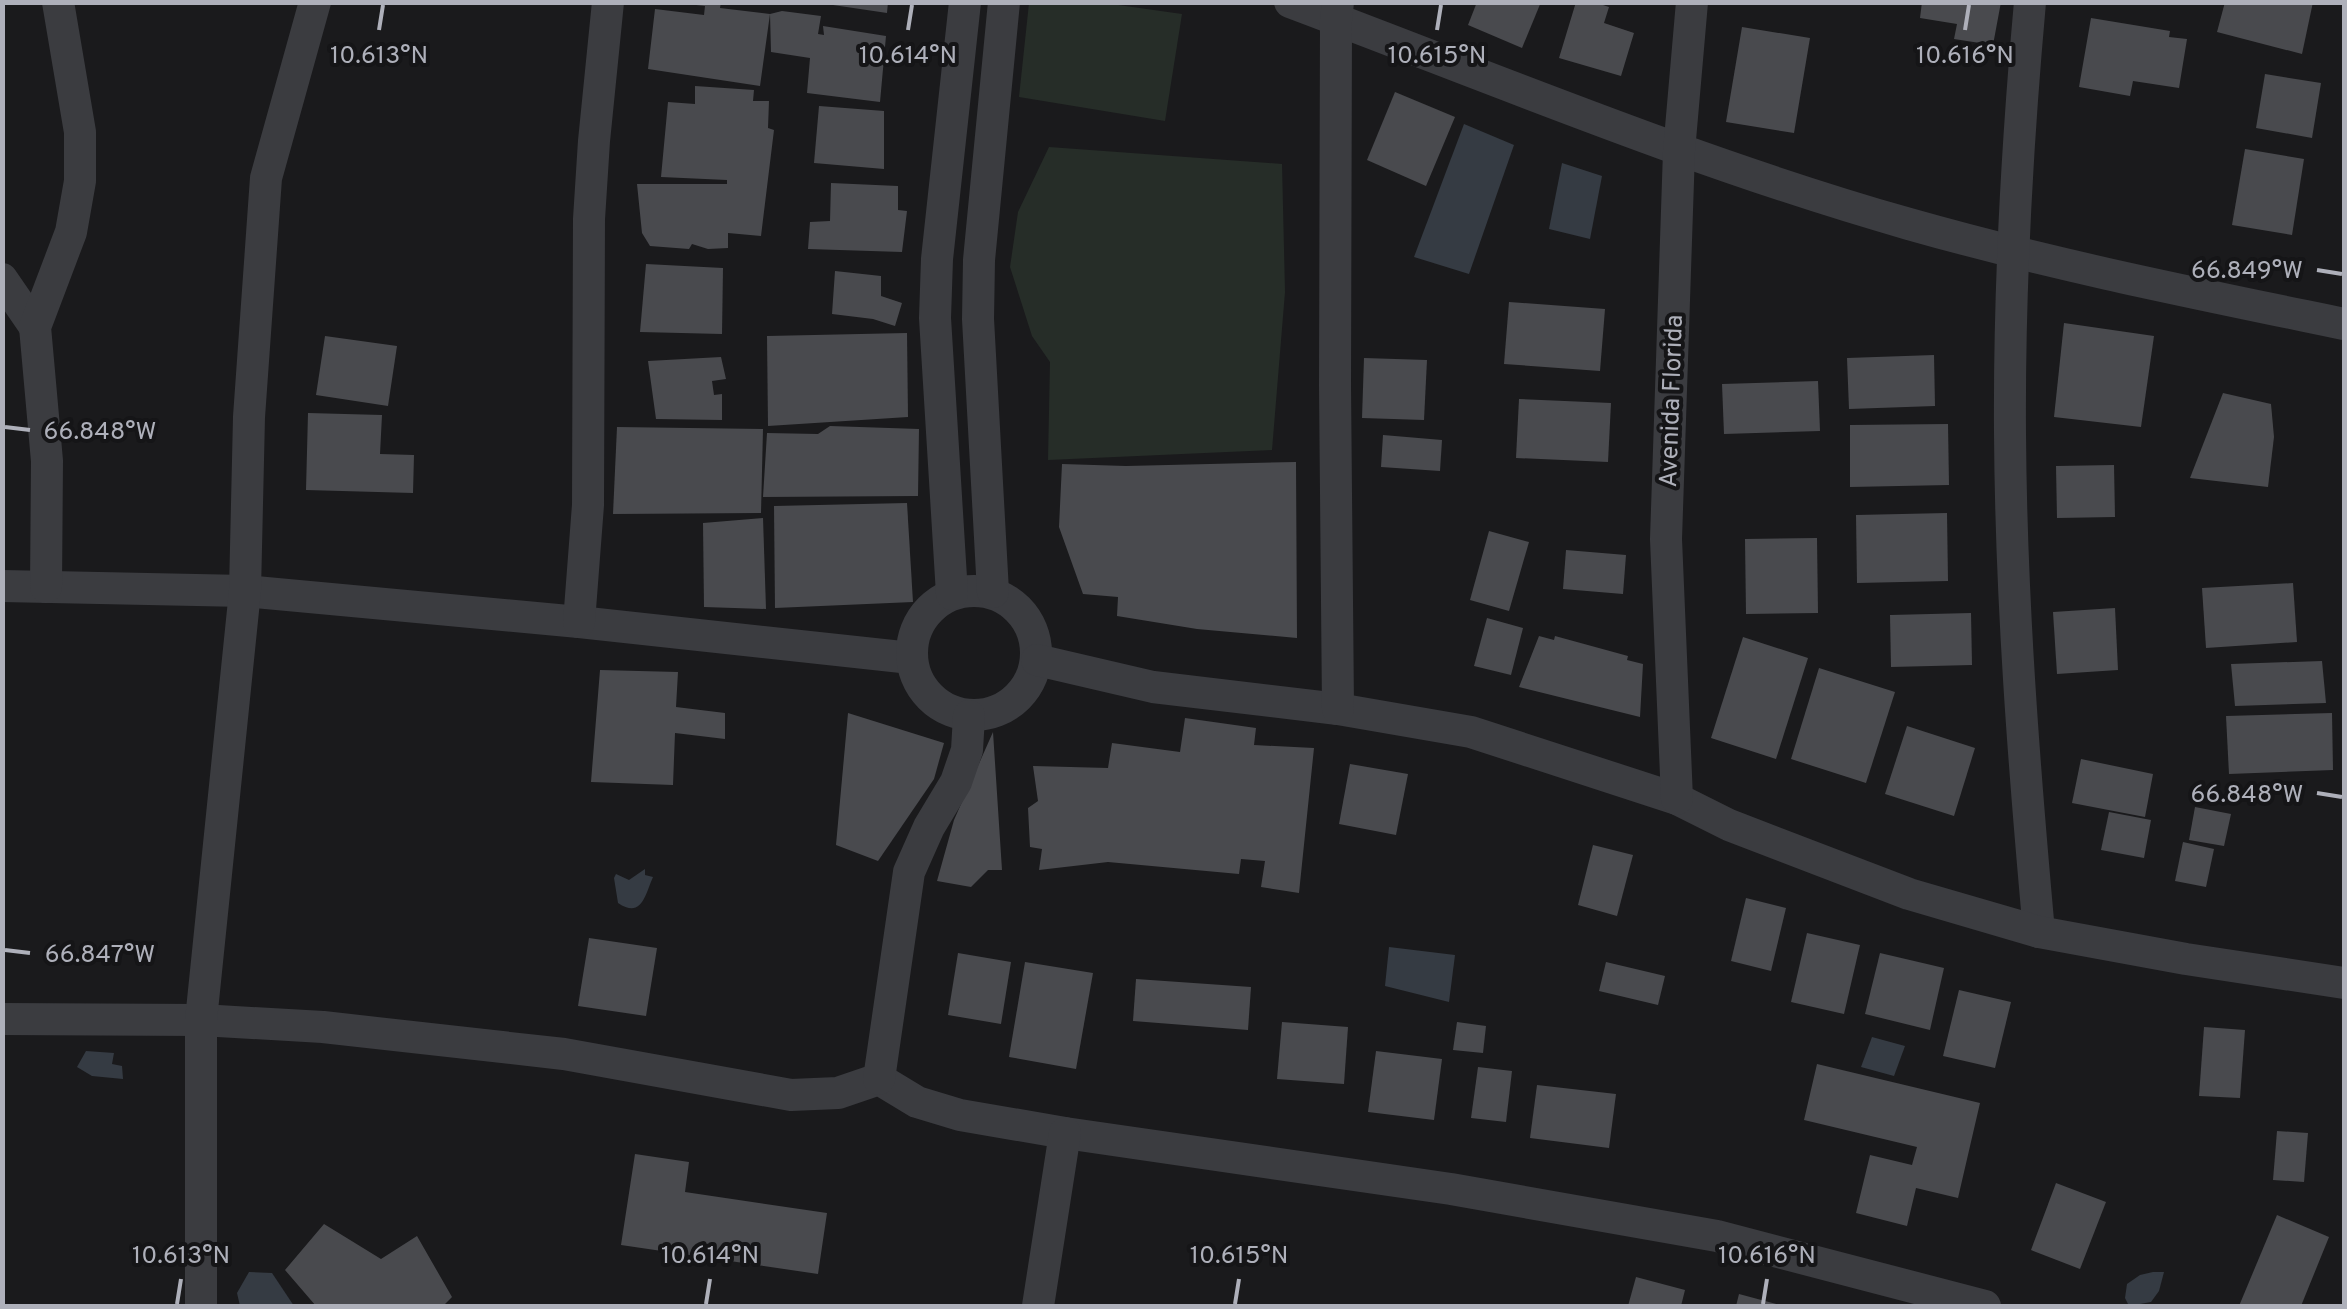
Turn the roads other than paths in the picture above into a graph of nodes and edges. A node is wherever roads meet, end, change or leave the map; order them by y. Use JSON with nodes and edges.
{"nodes":[{"id":1,"x":58,"y":2,"type":"edge"},
{"id":2,"x":315,"y":2,"type":"edge"},
{"id":3,"x":608,"y":2,"type":"edge"},
{"id":4,"x":965,"y":2,"type":"edge"},
{"id":5,"x":1004,"y":2,"type":"edge"},
{"id":6,"x":1290,"y":2,"type":"edge"},
{"id":7,"x":1692,"y":2,"type":"edge"},
{"id":8,"x":2030,"y":2,"type":"edge"},
{"id":9,"x":1337,"y":11,"type":"edge"},
{"id":10,"x":1678,"y":151,"type":"junction"},
{"id":11,"x":2012,"y":252,"type":"junction"},
{"id":12,"x":2,"y":279,"type":"edge"},
{"id":13,"x":2344,"y":324,"type":"edge"},
{"id":14,"x":35,"y":327,"type":"junction"},
{"id":15,"x":2,"y":586,"type":"edge"},
{"id":16,"x":46,"y":587,"type":"junction"},
{"id":17,"x":245,"y":591,"type":"junction"},
{"id":18,"x":993,"y":592,"type":"junction"},
{"id":19,"x":952,"y":594,"type":"junction"},
{"id":20,"x":579,"y":622,"type":"junction"},
{"id":21,"x":912,"y":658,"type":"junction"},
{"id":22,"x":1037,"y":660,"type":"junction"},
{"id":23,"x":1338,"y":709,"type":"junction"},
{"id":24,"x":970,"y":716,"type":"junction"},
{"id":25,"x":1677,"y":799,"type":"junction"},
{"id":26,"x":2038,"y":932,"type":"junction"},
{"id":27,"x":2344,"y":983,"type":"edge"},
{"id":28,"x":2,"y":1019,"type":"edge"},
{"id":29,"x":201,"y":1020,"type":"junction"},
{"id":30,"x":879,"y":1079,"type":"junction"},
{"id":31,"x":1065,"y":1133,"type":"junction"},
{"id":32,"x":201,"y":1306,"type":"edge"},
{"id":33,"x":1038,"y":1306,"type":"edge"},
{"id":34,"x":1985,"y":1306,"type":"edge"}],
"edges":[{"from":1,"to":14,"type":"street"},
{"from":2,"to":17,"type":"street"},
{"from":3,"to":20,"type":"street"},
{"from":4,"to":19,"type":"street"},
{"from":5,"to":18,"type":"street"},
{"from":6,"to":9,"type":"street"},
{"from":7,"to":10,"type":"street","name":"Avenida Florida"},
{"from":8,"to":11,"type":"street"},
{"from":9,"to":10,"type":"street"},
{"from":9,"to":23,"type":"street"},
{"from":10,"to":11,"type":"street"},
{"from":10,"to":25,"type":"street","name":"Avenida Florida"},
{"from":11,"to":13,"type":"street"},
{"from":11,"to":26,"type":"street"},
{"from":12,"to":14,"type":"street"},
{"from":14,"to":16,"type":"street"},
{"from":15,"to":16,"type":"street"},
{"from":16,"to":17,"type":"street"},
{"from":17,"to":20,"type":"street"},
{"from":17,"to":29,"type":"street"},
{"from":18,"to":19,"type":"street"},
{"from":18,"to":22,"type":"street"},
{"from":19,"to":21,"type":"street"},
{"from":20,"to":21,"type":"street"},
{"from":21,"to":24,"type":"street"},
{"from":22,"to":23,"type":"street"},
{"from":22,"to":24,"type":"street"},
{"from":23,"to":25,"type":"street"},
{"from":24,"to":30,"type":"street"},
{"from":25,"to":26,"type":"street"},
{"from":26,"to":27,"type":"street"},
{"from":28,"to":29,"type":"street"},
{"from":29,"to":30,"type":"street"},
{"from":29,"to":32,"type":"street"},
{"from":30,"to":31,"type":"street"},
{"from":31,"to":33,"type":"street"},
{"from":31,"to":34,"type":"street"}]}
